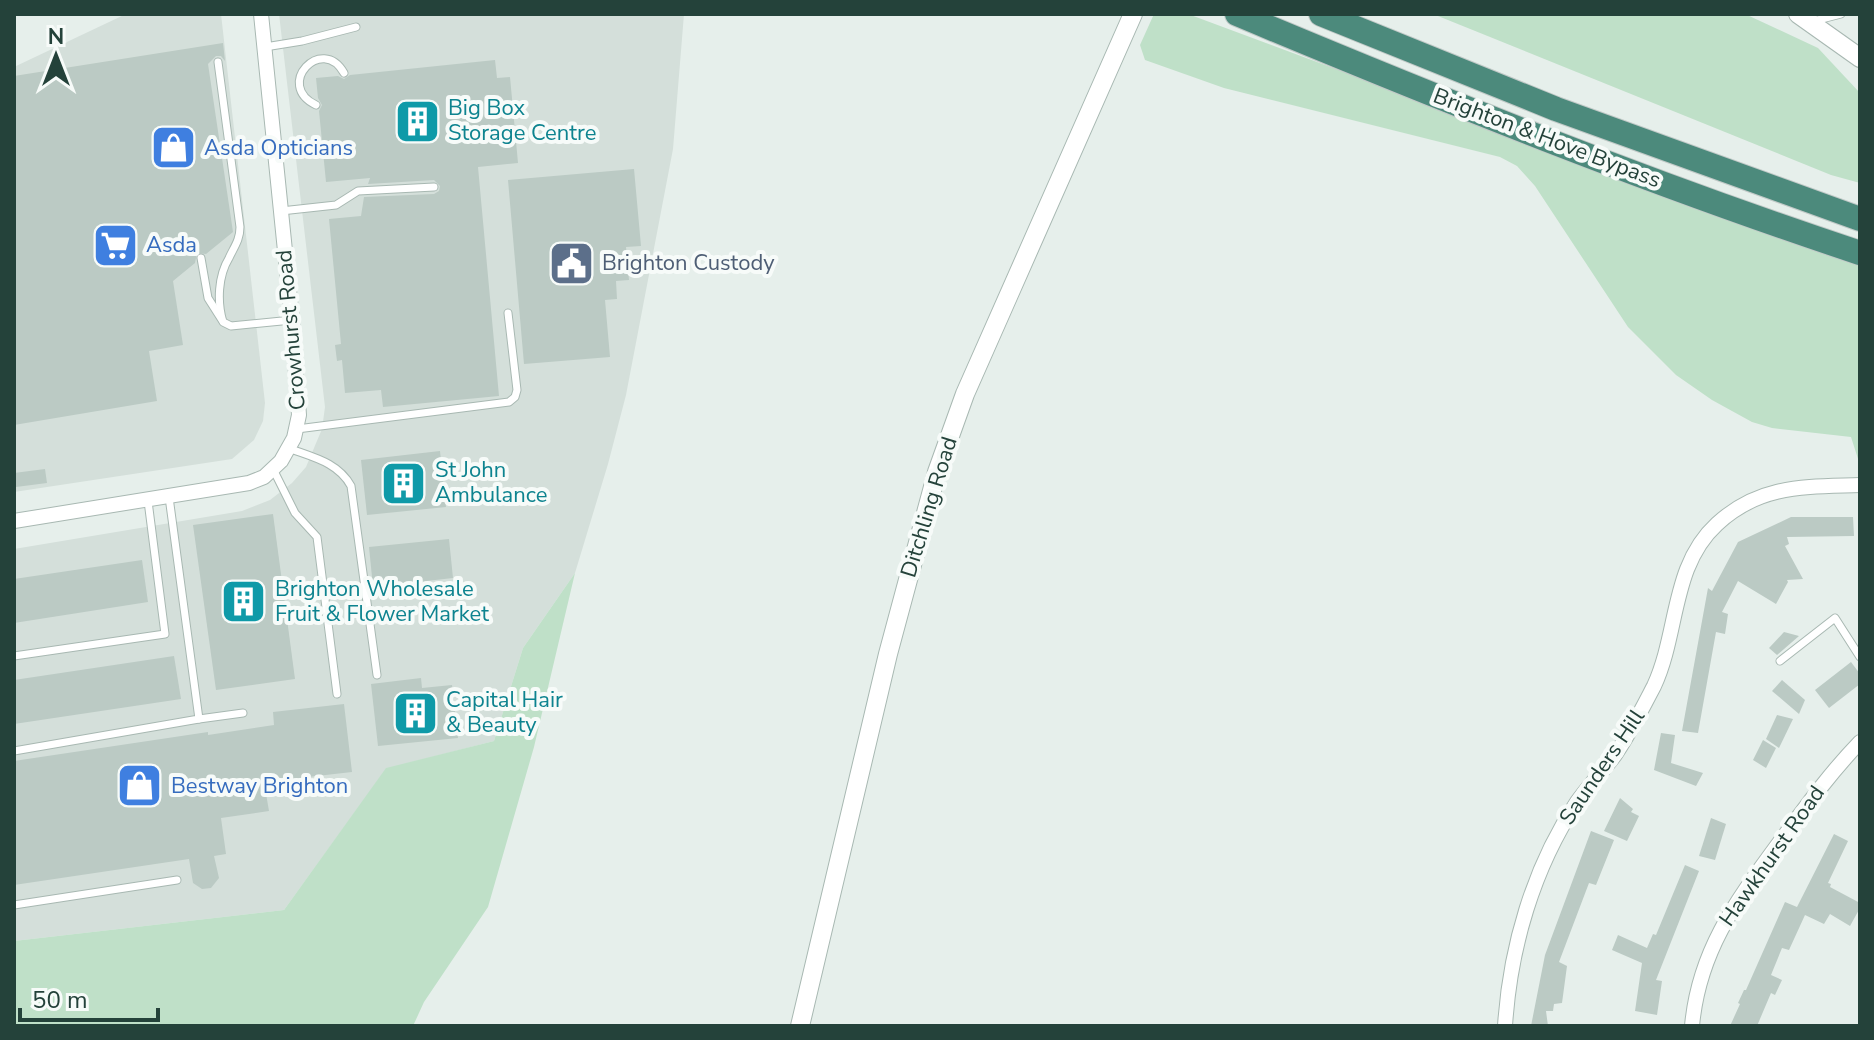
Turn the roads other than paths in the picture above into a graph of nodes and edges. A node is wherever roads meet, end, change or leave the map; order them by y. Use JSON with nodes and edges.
{"nodes":[{"id":1,"x":261,"y":14,"type":"edge"},
{"id":2,"x":1133,"y":14,"type":"edge"},
{"id":3,"x":1237,"y":14,"type":"edge"},
{"id":4,"x":1321,"y":14,"type":"edge"},
{"id":5,"x":1841,"y":14,"type":"edge"},
{"id":6,"x":1805,"y":18,"type":"edge"},
{"id":7,"x":356,"y":27,"type":"dead end"},
{"id":8,"x":264,"y":47,"type":"junction"},
{"id":9,"x":1860,"y":58,"type":"edge"},
{"id":10,"x":218,"y":62,"type":"dead end"},
{"id":11,"x":344,"y":73,"type":"dead end"},
{"id":12,"x":316,"y":105,"type":"dead end"},
{"id":13,"x":434,"y":187,"type":"dead end"},
{"id":14,"x":281,"y":211,"type":"junction"},
{"id":15,"x":1860,"y":219,"type":"edge"},
{"id":16,"x":1860,"y":253,"type":"edge"},
{"id":17,"x":201,"y":258,"type":"dead end"},
{"id":18,"x":508,"y":313,"type":"dead end"},
{"id":19,"x":292,"y":320,"type":"junction"},
{"id":20,"x":223,"y":322,"type":"junction"},
{"id":21,"x":297,"y":429,"type":"junction"},
{"id":22,"x":288,"y":448,"type":"junction"},
{"id":23,"x":273,"y":469,"type":"junction"},
{"id":24,"x":1860,"y":485,"type":"edge"},
{"id":25,"x":169,"y":497,"type":"junction"},
{"id":26,"x":148,"y":501,"type":"junction"},
{"id":27,"x":14,"y":521,"type":"edge"},
{"id":28,"x":14,"y":656,"type":"edge"},
{"id":29,"x":1860,"y":657,"type":"edge"},
{"id":30,"x":1780,"y":661,"type":"dead end"},
{"id":31,"x":377,"y":675,"type":"dead end"},
{"id":32,"x":337,"y":694,"type":"dead end"},
{"id":33,"x":243,"y":713,"type":"dead end"},
{"id":34,"x":199,"y":719,"type":"junction"},
{"id":35,"x":1860,"y":742,"type":"edge"},
{"id":36,"x":14,"y":751,"type":"edge"},
{"id":37,"x":177,"y":880,"type":"dead end"},
{"id":38,"x":14,"y":905,"type":"edge"},
{"id":39,"x":800,"y":1026,"type":"edge"},
{"id":40,"x":1505,"y":1026,"type":"edge"},
{"id":41,"x":1692,"y":1026,"type":"edge"}],
"edges":[{"from":1,"to":8,"type":"street","name":"Crowhurst Road"},
{"from":2,"to":39,"type":"street","name":"Ditchling Road"},
{"from":3,"to":16,"type":"highway","name":"Brighton & Hove Bypass"},
{"from":4,"to":15,"type":"highway","name":"Brighton & Hove Bypass"},
{"from":5,"to":6,"type":"lane"},
{"from":6,"to":9,"type":"street"},
{"from":7,"to":8,"type":"lane"},
{"from":8,"to":14,"type":"street","name":"Crowhurst Road"},
{"from":10,"to":20,"type":"lane"},
{"from":11,"to":12,"type":"lane"},
{"from":13,"to":14,"type":"lane"},
{"from":14,"to":19,"type":"street","name":"Crowhurst Road"},
{"from":17,"to":20,"type":"lane"},
{"from":18,"to":21,"type":"lane"},
{"from":19,"to":20,"type":"lane"},
{"from":19,"to":21,"type":"street","name":"Crowhurst Road"},
{"from":21,"to":22,"type":"street","name":"Crowhurst Road"},
{"from":22,"to":23,"type":"street","name":"Crowhurst Road"},
{"from":22,"to":31,"type":"lane"},
{"from":23,"to":25,"type":"street"},
{"from":23,"to":32,"type":"lane"},
{"from":24,"to":40,"type":"street","name":"Saunders Hill"},
{"from":25,"to":26,"type":"street"},
{"from":25,"to":34,"type":"lane"},
{"from":26,"to":27,"type":"street"},
{"from":26,"to":28,"type":"lane"},
{"from":29,"to":30,"type":"lane"},
{"from":33,"to":34,"type":"lane"},
{"from":34,"to":36,"type":"lane"},
{"from":35,"to":41,"type":"street","name":"Hawkhurst Road"},
{"from":37,"to":38,"type":"lane"}]}
